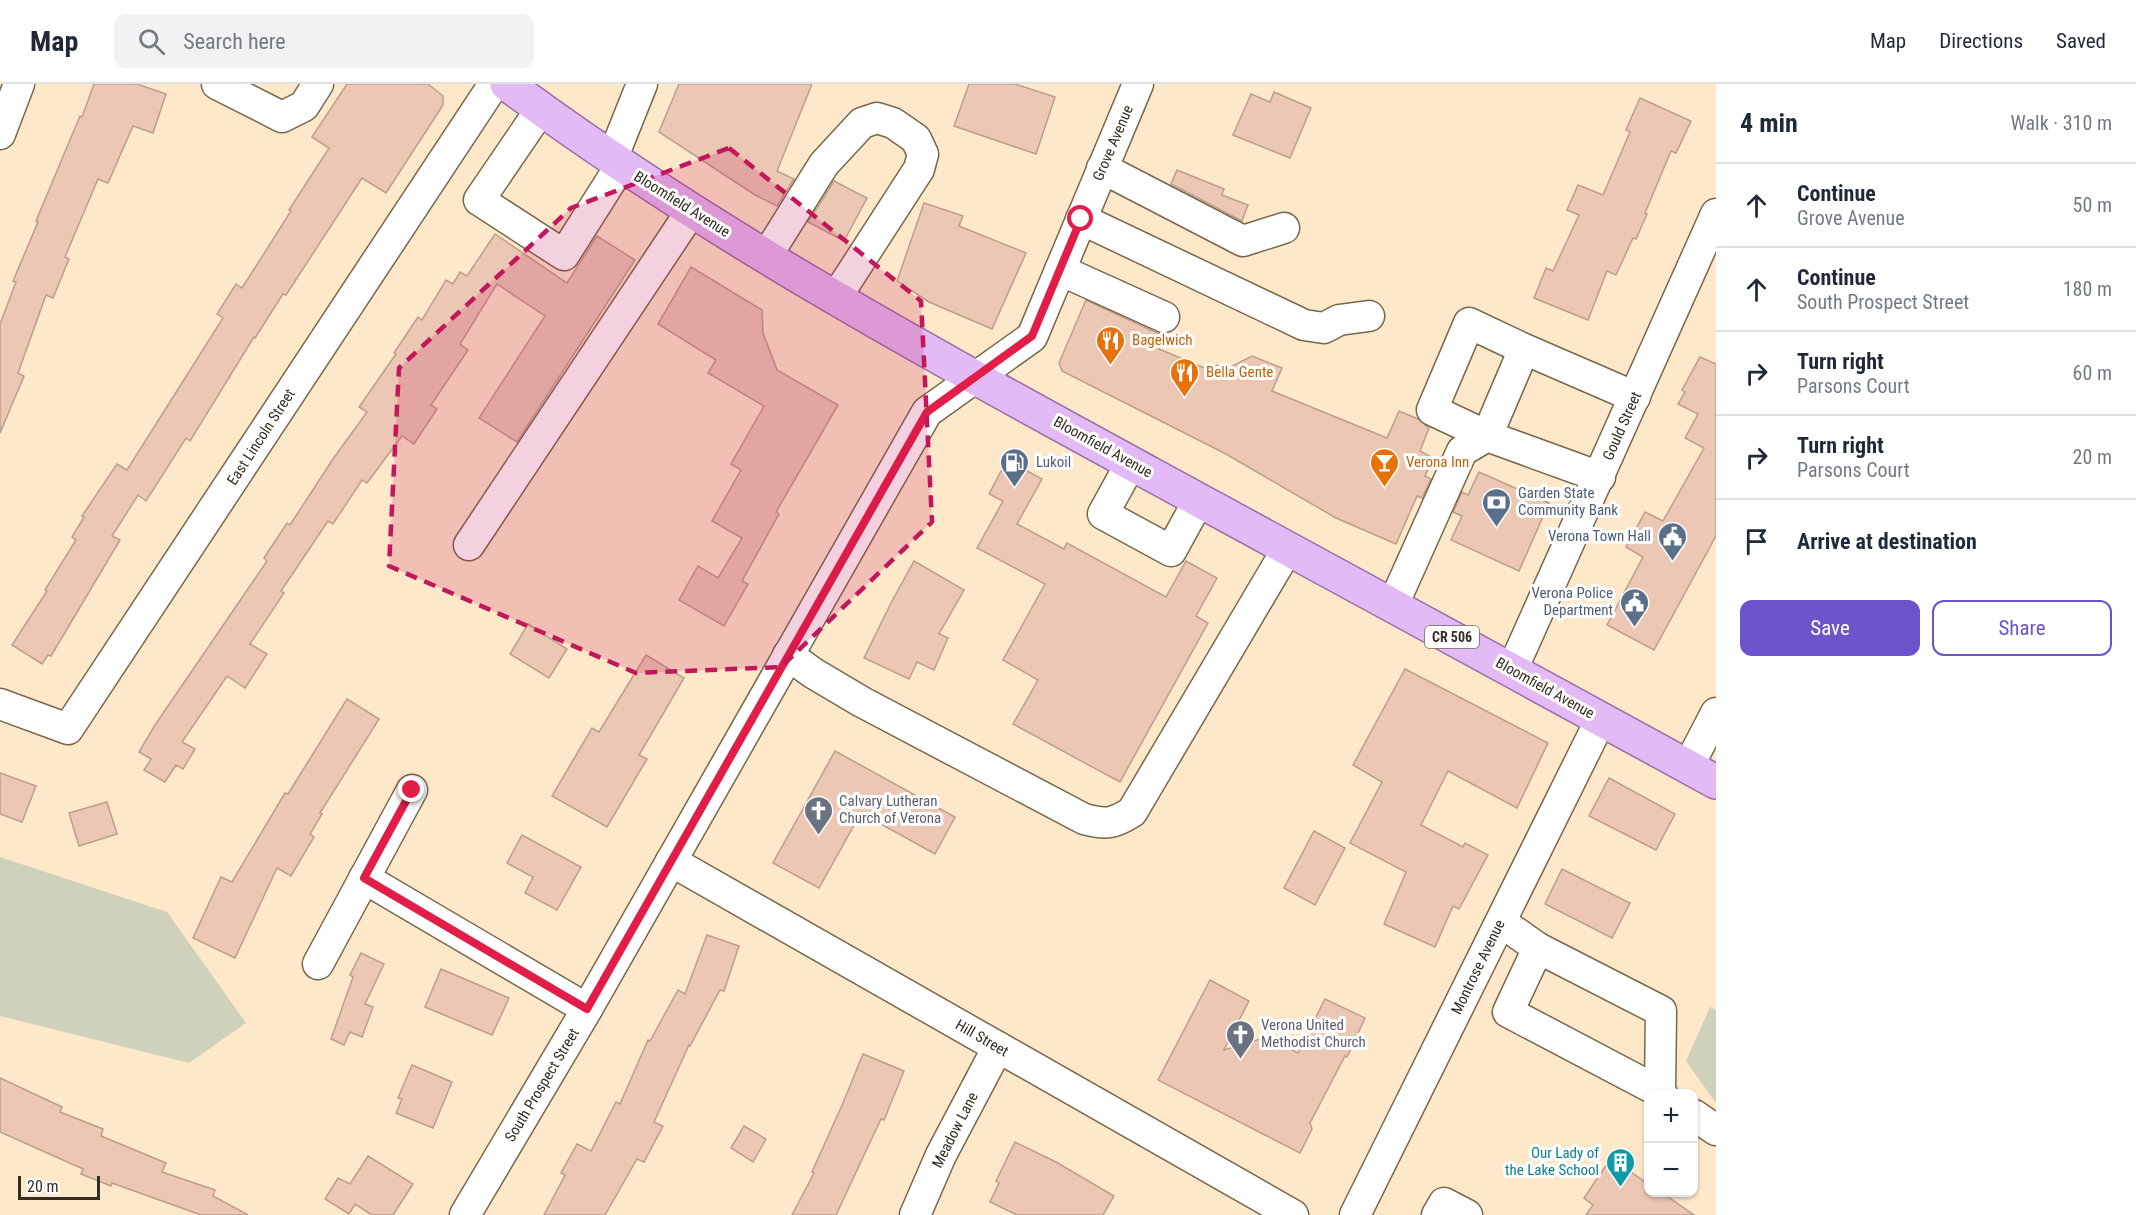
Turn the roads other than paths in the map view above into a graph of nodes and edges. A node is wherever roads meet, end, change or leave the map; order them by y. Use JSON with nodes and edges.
{"nodes":[{"id":1,"x":19,"y":84,"type":"edge"},
{"id":2,"x":218,"y":84,"type":"edge"},
{"id":3,"x":318,"y":84,"type":"edge"},
{"id":4,"x":494,"y":84,"type":"edge"},
{"id":5,"x":507,"y":84,"type":"edge"},
{"id":6,"x":642,"y":84,"type":"edge"},
{"id":7,"x":1134,"y":85,"type":"edge"},
{"id":8,"x":541,"y":109,"type":"junction"},
{"id":9,"x":0,"y":134,"type":"edge"},
{"id":10,"x":617,"y":162,"type":"junction"},
{"id":11,"x":1102,"y":168,"type":"junction"},
{"id":12,"x":692,"y":210,"type":"junction"},
{"id":13,"x":1716,"y":214,"type":"edge"},
{"id":14,"x":1081,"y":219,"type":"junction"},
{"id":15,"x":1284,"y":228,"type":"dead end"},
{"id":16,"x":1709,"y":252,"type":"edge"},
{"id":17,"x":766,"y":257,"type":"junction"},
{"id":18,"x":1060,"y":270,"type":"junction"},
{"id":19,"x":836,"y":299,"type":"junction"},
{"id":20,"x":1369,"y":316,"type":"dead end"},
{"id":21,"x":1164,"y":317,"type":"dead end"},
{"id":22,"x":1524,"y":349,"type":"junction"},
{"id":23,"x":974,"y":377,"type":"junction"},
{"id":24,"x":1635,"y":397,"type":"junction"},
{"id":25,"x":1487,"y":436,"type":"junction"},
{"id":26,"x":1131,"y":463,"type":"junction"},
{"id":27,"x":1600,"y":477,"type":"junction"},
{"id":28,"x":1199,"y":500,"type":"junction"},
{"id":29,"x":469,"y":545,"type":"dead end"},
{"id":30,"x":1288,"y":548,"type":"junction"},
{"id":31,"x":1393,"y":605,"type":"junction"},
{"id":32,"x":788,"y":655,"type":"junction"},
{"id":33,"x":1512,"y":670,"type":"junction"},
{"id":34,"x":0,"y":704,"type":"edge"},
{"id":35,"x":1716,"y":713,"type":"edge"},
{"id":36,"x":1601,"y":719,"type":"junction"},
{"id":37,"x":1702,"y":775,"type":"edge"},
{"id":38,"x":412,"y":790,"type":"dead end"},
{"id":39,"x":671,"y":861,"type":"junction"},
{"id":40,"x":364,"y":878,"type":"junction"},
{"id":41,"x":1501,"y":922,"type":"junction"},
{"id":42,"x":1538,"y":948,"type":"junction"},
{"id":43,"x":318,"y":964,"type":"dead end"},
{"id":44,"x":587,"y":1009,"type":"junction"},
{"id":45,"x":998,"y":1047,"type":"junction"},
{"id":46,"x":1653,"y":1089,"type":"edge"},
{"id":47,"x":1661,"y":1089,"type":"edge"},
{"id":48,"x":1698,"y":1118,"type":"edge"},
{"id":49,"x":1716,"y":1130,"type":"edge"},
{"id":50,"x":465,"y":1215,"type":"edge"},
{"id":51,"x":915,"y":1215,"type":"edge"},
{"id":52,"x":1293,"y":1215,"type":"edge"},
{"id":53,"x":1355,"y":1215,"type":"edge"},
{"id":54,"x":1437,"y":1215,"type":"edge"},
{"id":55,"x":1467,"y":1215,"type":"edge"}],
"edges":[{"from":1,"to":9,"type":"street"},
{"from":2,"to":3,"type":"street"},
{"from":4,"to":34,"type":"street","name":"East Lincoln Street"},
{"from":5,"to":8,"type":"main road","name":"Bloomfield Avenue","number":"CR 506"},
{"from":6,"to":10,"type":"street"},
{"from":7,"to":11,"type":"street","name":"Grove Avenue"},
{"from":8,"to":10,"type":"main road","name":"Bloomfield Avenue","number":"CR 506"},
{"from":8,"to":10,"type":"street"},
{"from":10,"to":12,"type":"main road","name":"Bloomfield Avenue","number":"CR 506"},
{"from":11,"to":14,"type":"street","name":"Grove Avenue"},
{"from":11,"to":15,"type":"street"},
{"from":12,"to":17,"type":"main road","name":"Bloomfield Avenue","number":"CR 506"},
{"from":12,"to":29,"type":"street"},
{"from":13,"to":16,"type":"street","name":"Gould Street"},
{"from":14,"to":18,"type":"street","name":"Grove Avenue"},
{"from":14,"to":20,"type":"street"},
{"from":16,"to":24,"type":"street","name":"Gould Street"},
{"from":17,"to":19,"type":"main road","name":"Bloomfield Avenue","number":"CR 506"},
{"from":17,"to":19,"type":"street"},
{"from":18,"to":21,"type":"street"},
{"from":18,"to":23,"type":"street","name":"Grove Avenue"},
{"from":19,"to":23,"type":"main road","name":"Bloomfield Avenue","number":"CR 506"},
{"from":22,"to":24,"type":"street"},
{"from":22,"to":25,"type":"street"},
{"from":22,"to":25,"type":"street"},
{"from":23,"to":26,"type":"main road","name":"Bloomfield Avenue","number":"CR 506"},
{"from":23,"to":32,"type":"street","name":"South Prospect Street"},
{"from":24,"to":27,"type":"street","name":"Gould Street"},
{"from":25,"to":27,"type":"street"},
{"from":25,"to":31,"type":"street"},
{"from":26,"to":28,"type":"main road","name":"Bloomfield Avenue","number":"CR 506"},
{"from":26,"to":28,"type":"street"},
{"from":27,"to":33,"type":"street","name":"Gould Street"},
{"from":28,"to":30,"type":"main road","name":"Bloomfield Avenue","number":"CR 506"},
{"from":30,"to":31,"type":"main road","name":"Bloomfield Avenue","number":"CR 506"},
{"from":30,"to":32,"type":"street"},
{"from":31,"to":33,"type":"main road","name":"Bloomfield Avenue","number":"CR 506"},
{"from":32,"to":39,"type":"street","name":"South Prospect Street"},
{"from":33,"to":36,"type":"main road","name":"Bloomfield Avenue","number":"CR 506"},
{"from":35,"to":37,"type":"street"},
{"from":36,"to":37,"type":"main road","name":"Bloomfield Avenue","number":"CR 506"},
{"from":36,"to":41,"type":"street","name":"Montrose Avenue"},
{"from":38,"to":40,"type":"street"},
{"from":39,"to":44,"type":"street","name":"South Prospect Street"},
{"from":39,"to":45,"type":"street","name":"Hill Street"},
{"from":40,"to":43,"type":"street"},
{"from":40,"to":44,"type":"street"},
{"from":41,"to":42,"type":"street"},
{"from":41,"to":53,"type":"street","name":"Montrose Avenue"},
{"from":42,"to":46,"type":"street"},
{"from":42,"to":47,"type":"street"},
{"from":44,"to":50,"type":"street","name":"South Prospect Street"},
{"from":45,"to":51,"type":"street","name":"Meadow Lane"},
{"from":45,"to":52,"type":"street","name":"Hill Street"},
{"from":48,"to":49,"type":"street"},
{"from":54,"to":55,"type":"street"}]}
